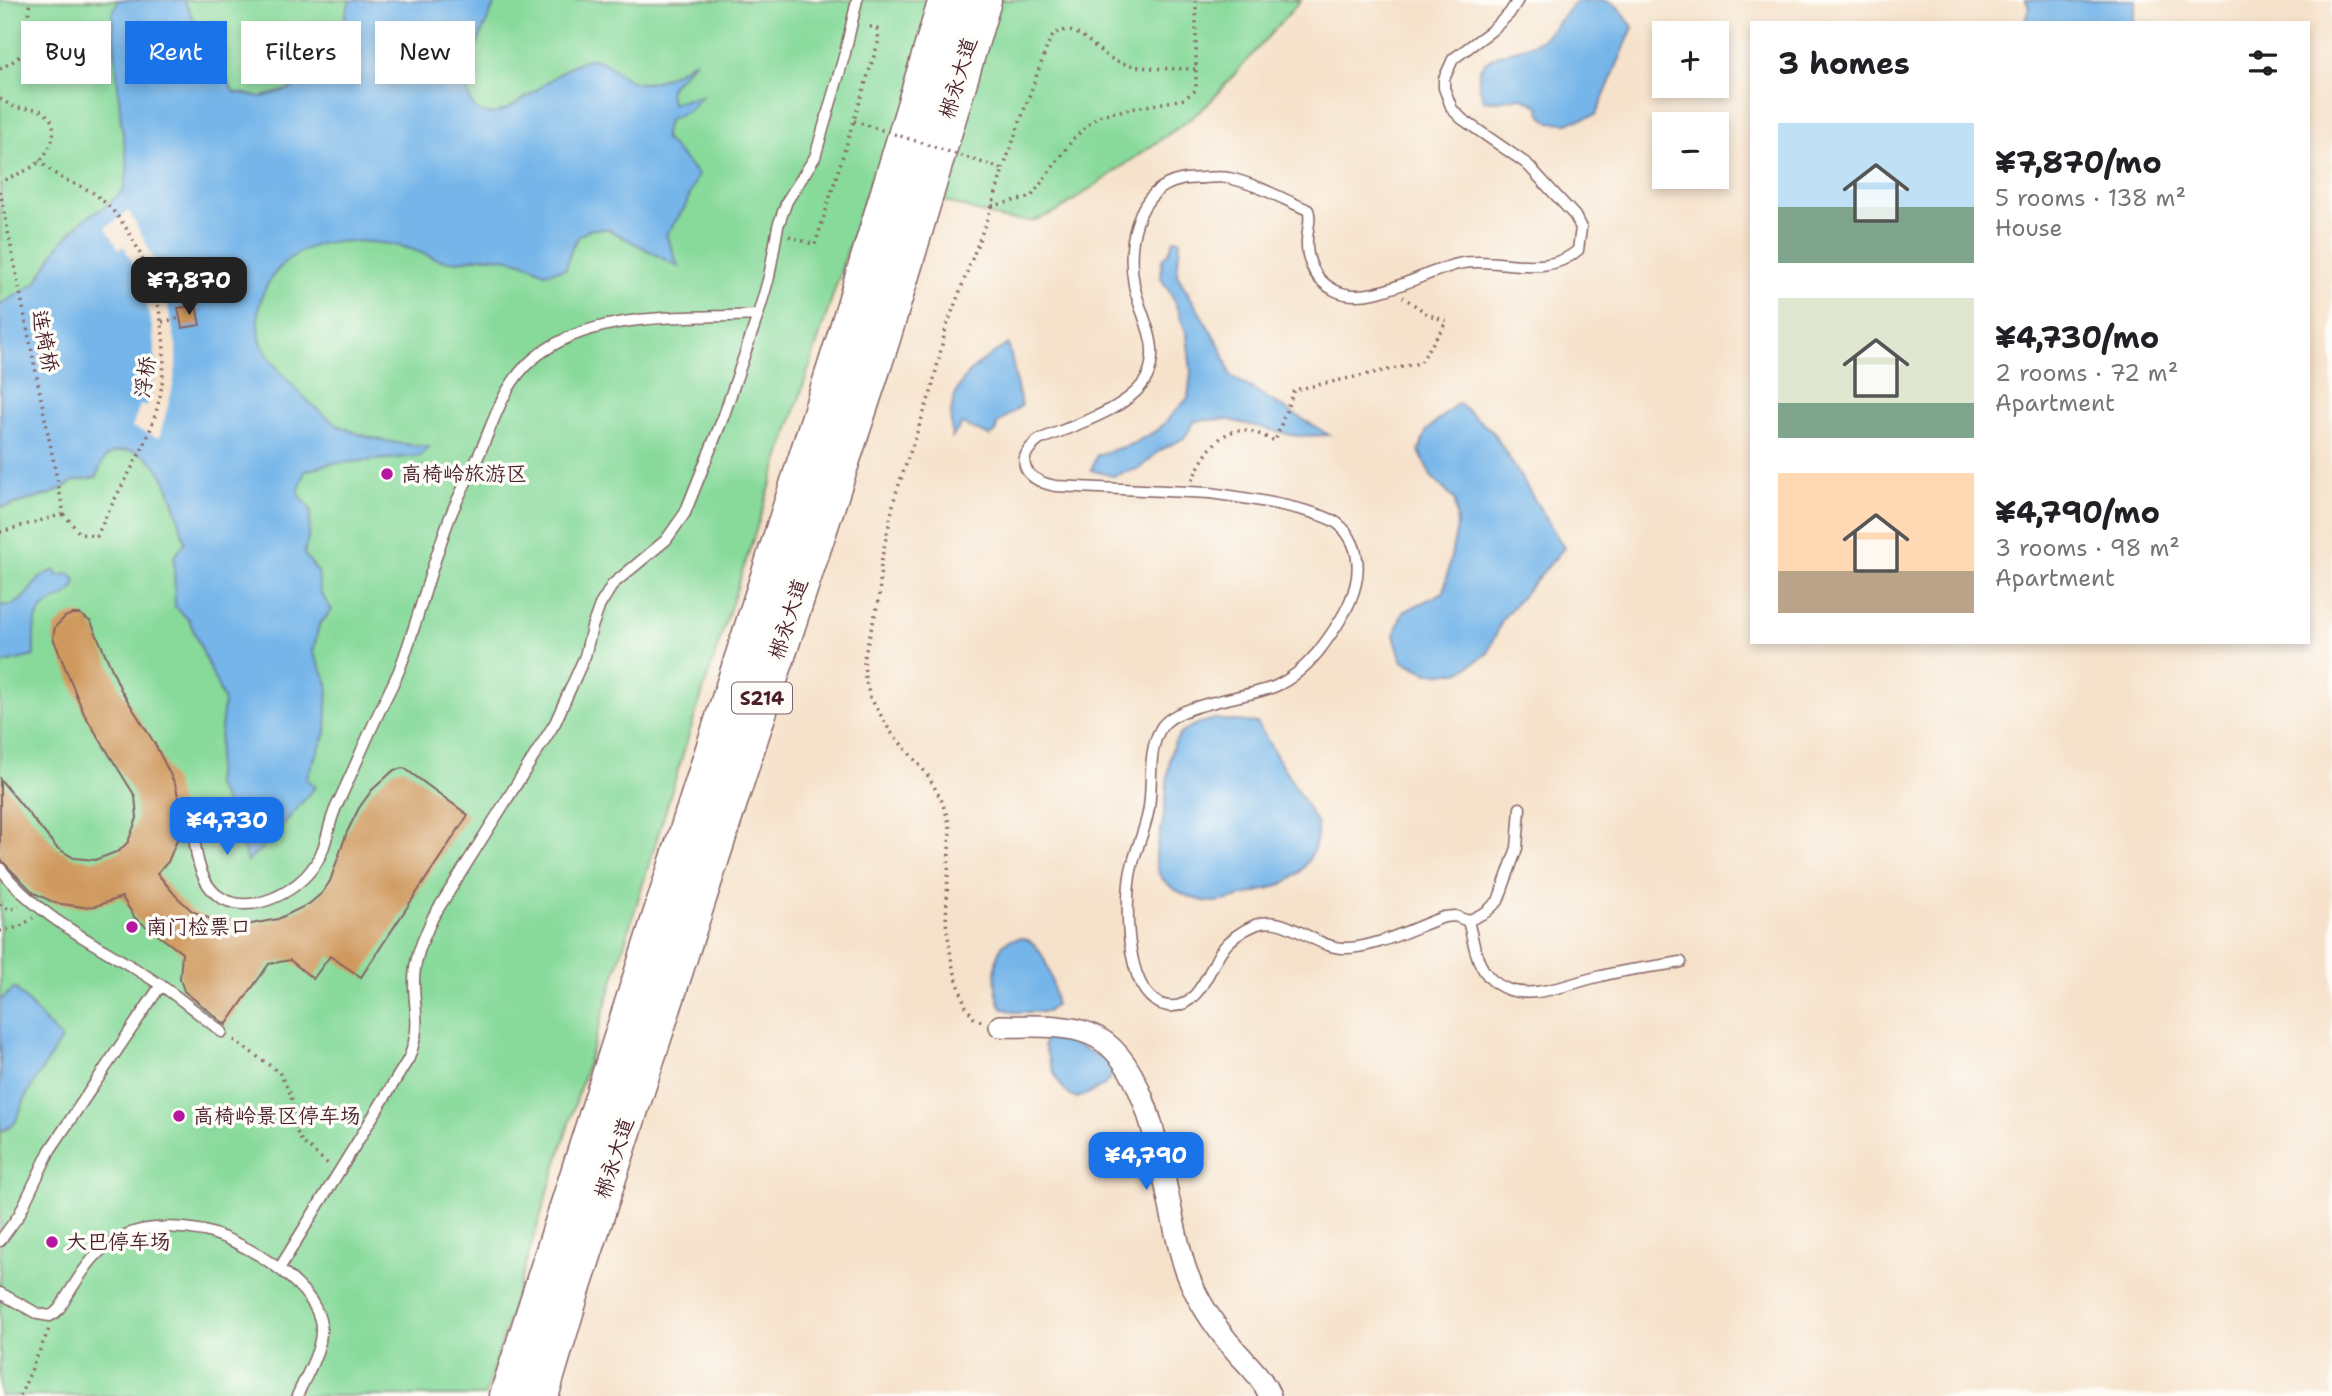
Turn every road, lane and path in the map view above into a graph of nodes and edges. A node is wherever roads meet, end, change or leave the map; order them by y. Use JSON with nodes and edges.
{"nodes":[{"id":1,"x":30,"y":0,"type":"edge"},
{"id":2,"x":857,"y":0,"type":"edge"},
{"id":3,"x":948,"y":0,"type":"edge"},
{"id":4,"x":982,"y":0,"type":"edge"},
{"id":5,"x":1196,"y":0,"type":"edge"},
{"id":6,"x":1518,"y":0,"type":"edge"},
{"id":7,"x":852,"y":21,"type":"junction"},
{"id":8,"x":1196,"y":67,"type":"junction"},
{"id":9,"x":0,"y":69,"type":"edge"},
{"id":10,"x":0,"y":99,"type":"edge"},
{"id":11,"x":854,"y":121,"type":"junction"},
{"id":12,"x":39,"y":161,"type":"junction"},
{"id":13,"x":1003,"y":169,"type":"junction"},
{"id":14,"x":0,"y":182,"type":"edge"},
{"id":15,"x":0,"y":191,"type":"edge"},
{"id":16,"x":992,"y":206,"type":"junction"},
{"id":17,"x":777,"y":232,"type":"junction"},
{"id":18,"x":1391,"y":286,"type":"junction"},
{"id":19,"x":758,"y":315,"type":"junction"},
{"id":20,"x":180,"y":318,"type":"dead end"},
{"id":21,"x":161,"y":322,"type":"junction"},
{"id":22,"x":1186,"y":491,"type":"junction"},
{"id":23,"x":64,"y":514,"type":"junction"},
{"id":24,"x":0,"y":532,"type":"edge"},
{"id":25,"x":1520,"y":808,"type":"dead end"},
{"id":26,"x":194,"y":811,"type":"dead end"},
{"id":27,"x":0,"y":868,"type":"edge"},
{"id":28,"x":1468,"y":921,"type":"junction"},
{"id":29,"x":19,"y":927,"type":"dead end"},
{"id":30,"x":0,"y":930,"type":"edge"},
{"id":31,"x":1681,"y":962,"type":"dead end"},
{"id":32,"x":161,"y":985,"type":"junction"},
{"id":33,"x":1000,"y":1026,"type":"joint"},
{"id":34,"x":222,"y":1032,"type":"joint"},
{"id":35,"x":337,"y":1172,"type":"junction"},
{"id":36,"x":0,"y":1241,"type":"edge"},
{"id":37,"x":279,"y":1269,"type":"junction"},
{"id":38,"x":0,"y":1293,"type":"edge"},
{"id":39,"x":55,"y":1314,"type":"junction"},
{"id":40,"x":526,"y":1387,"type":"edge"},
{"id":41,"x":20,"y":1396,"type":"edge"},
{"id":42,"x":297,"y":1396,"type":"edge"},
{"id":43,"x":1270,"y":1396,"type":"edge"}],
"edges":[{"from":1,"to":9,"type":"path"},
{"from":2,"to":7,"type":"lane"},
{"from":3,"to":40,"type":"highway","name":"郴永大道","number":"S214"},
{"from":4,"to":40,"type":"highway","name":"郴永大道","number":"S214"},
{"from":5,"to":8,"type":"path"},
{"from":6,"to":18,"type":"lane"},
{"from":7,"to":11,"type":"path"},
{"from":7,"to":17,"type":"lane"},
{"from":8,"to":13,"type":"path"},
{"from":8,"to":16,"type":"path"},
{"from":10,"to":12,"type":"path"},
{"from":11,"to":13,"type":"path","bridge":true},
{"from":11,"to":17,"type":"path"},
{"from":12,"to":14,"type":"path"},
{"from":12,"to":21,"type":"path","name":"浮桥"},
{"from":13,"to":16,"type":"path"},
{"from":15,"to":23,"type":"path","name":"连椅桥"},
{"from":16,"to":33,"type":"path"},
{"from":17,"to":19,"type":"lane"},
{"from":18,"to":22,"type":"path"},
{"from":18,"to":22,"type":"lane"},
{"from":19,"to":26,"type":"lane"},
{"from":19,"to":35,"type":"lane"},
{"from":20,"to":21,"type":"path"},
{"from":21,"to":23,"type":"path","name":"浮桥"},
{"from":22,"to":28,"type":"lane"},
{"from":23,"to":24,"type":"path"},
{"from":25,"to":28,"type":"lane"},
{"from":27,"to":32,"type":"lane"},
{"from":28,"to":31,"type":"lane"},
{"from":29,"to":30,"type":"path"},
{"from":32,"to":34,"type":"lane"},
{"from":32,"to":36,"type":"lane"},
{"from":33,"to":43,"type":"street"},
{"from":34,"to":35,"type":"path"},
{"from":35,"to":37,"type":"lane"},
{"from":37,"to":39,"type":"lane"},
{"from":37,"to":42,"type":"lane"},
{"from":38,"to":39,"type":"lane"},
{"from":39,"to":41,"type":"path"}]}
